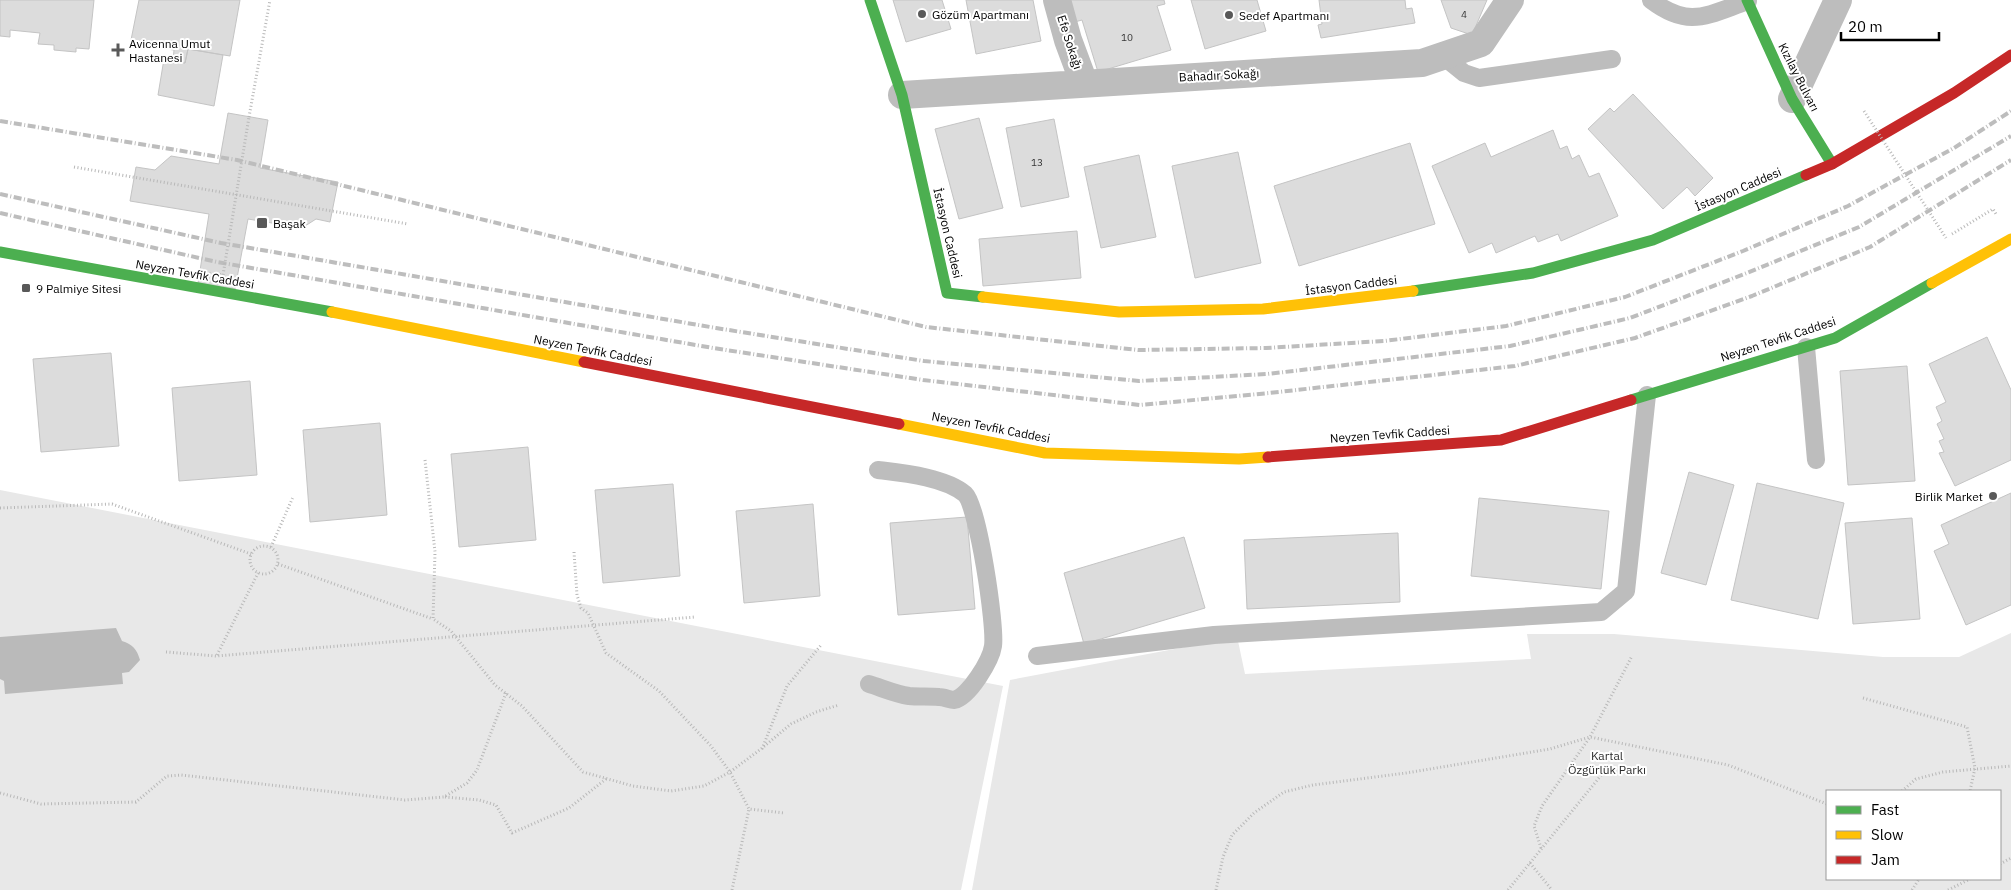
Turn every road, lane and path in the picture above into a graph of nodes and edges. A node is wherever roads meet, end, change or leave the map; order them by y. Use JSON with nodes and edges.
{"nodes":[{"id":1,"x":270,"y":0,"type":"edge"},
{"id":2,"x":870,"y":0,"type":"edge"},
{"id":3,"x":1057,"y":0,"type":"edge"},
{"id":4,"x":1510,"y":0,"type":"edge"},
{"id":5,"x":1651,"y":0,"type":"edge"},
{"id":6,"x":1838,"y":0,"type":"edge"},
{"id":7,"x":1747,"y":1,"type":"edge"},
{"id":8,"x":1442,"y":56,"type":"junction"},
{"id":9,"x":2011,"y":56,"type":"edge"},
{"id":10,"x":1612,"y":59,"type":"dead end"},
{"id":11,"x":1084,"y":83,"type":"junction"},
{"id":12,"x":902,"y":95,"type":"junction"},
{"id":13,"x":1792,"y":99,"type":"junction"},
{"id":14,"x":1864,"y":111,"type":"dead end"},
{"id":15,"x":1832,"y":164,"type":"junction"},
{"id":16,"x":74,"y":167,"type":"dead end"},
{"id":17,"x":236,"y":195,"type":"junction"},
{"id":18,"x":1993,"y":209,"type":"dead end"},
{"id":19,"x":408,"y":224,"type":"dead end"},
{"id":20,"x":2011,"y":239,"type":"edge"},
{"id":21,"x":0,"y":252,"type":"edge"},
{"id":22,"x":198,"y":272,"type":"dead end"},
{"id":23,"x":1806,"y":347,"type":"junction"},
{"id":24,"x":1647,"y":395,"type":"junction"},
{"id":25,"x":425,"y":460,"type":"dead end"},
{"id":26,"x":1816,"y":460,"type":"dead end"},
{"id":27,"x":878,"y":470,"type":"dead end"},
{"id":28,"x":293,"y":497,"type":"dead end"},
{"id":29,"x":0,"y":508,"type":"edge"},
{"id":30,"x":271,"y":547,"type":"junction"},
{"id":31,"x":574,"y":552,"type":"dead end"},
{"id":32,"x":250,"y":554,"type":"junction"},
{"id":33,"x":278,"y":564,"type":"junction"},
{"id":34,"x":258,"y":573,"type":"junction"},
{"id":35,"x":695,"y":616,"type":"dead end"},
{"id":36,"x":433,"y":619,"type":"junction"},
{"id":37,"x":592,"y":625,"type":"junction"},
{"id":38,"x":456,"y":637,"type":"junction"},
{"id":39,"x":822,"y":644,"type":"dead end"},
{"id":40,"x":166,"y":652,"type":"dead end"},
{"id":41,"x":216,"y":656,"type":"junction"},
{"id":42,"x":1037,"y":656,"type":"dead end"},
{"id":43,"x":1632,"y":656,"type":"dead end"},
{"id":44,"x":869,"y":684,"type":"dead end"},
{"id":45,"x":506,"y":693,"type":"junction"},
{"id":46,"x":1864,"y":698,"type":"dead end"},
{"id":47,"x":839,"y":705,"type":"dead end"},
{"id":48,"x":1590,"y":737,"type":"junction"},
{"id":49,"x":761,"y":749,"type":"junction"},
{"id":50,"x":2011,"y":766,"type":"edge"},
{"id":51,"x":1607,"y":768,"type":"dead end"},
{"id":52,"x":1975,"y":768,"type":"junction"},
{"id":53,"x":730,"y":772,"type":"junction"},
{"id":54,"x":606,"y":779,"type":"junction"},
{"id":55,"x":1903,"y":790,"type":"edge"},
{"id":56,"x":1970,"y":790,"type":"edge"},
{"id":57,"x":0,"y":793,"type":"edge"},
{"id":58,"x":444,"y":797,"type":"junction"},
{"id":59,"x":1826,"y":804,"type":"edge"},
{"id":60,"x":749,"y":809,"type":"junction"},
{"id":61,"x":784,"y":814,"type":"dead end"},
{"id":62,"x":1541,"y":848,"type":"junction"},
{"id":63,"x":1530,"y":863,"type":"junction"},
{"id":64,"x":1968,"y":880,"type":"edge"},
{"id":65,"x":732,"y":890,"type":"edge"},
{"id":66,"x":1216,"y":890,"type":"edge"},
{"id":67,"x":1508,"y":890,"type":"edge"},
{"id":68,"x":1552,"y":890,"type":"edge"},
{"id":69,"x":1948,"y":890,"type":"edge"}],
"edges":[{"from":1,"to":17,"type":"path","bridge":true},
{"from":2,"to":12,"type":"street","name":"İstasyon Caddesi"},
{"from":3,"to":11,"type":"street","name":"Efe Sokağı"},
{"from":4,"to":8,"type":"street","name":"Bahadır Sokağı"},
{"from":5,"to":7,"type":"lane"},
{"from":6,"to":13,"type":"street"},
{"from":7,"to":13,"type":"street","name":"Kızılay Bulvarı"},
{"from":8,"to":10,"type":"lane"},
{"from":8,"to":11,"type":"street","name":"Bahadır Sokağı"},
{"from":9,"to":15,"type":"street","name":"İstasyon Caddesi"},
{"from":11,"to":12,"type":"street","name":"Bahadır Sokağı"},
{"from":12,"to":15,"type":"street","name":"İstasyon Caddesi"},
{"from":13,"to":15,"type":"street","name":"Kızılay Bulvarı"},
{"from":14,"to":18,"type":"path","bridge":true},
{"from":16,"to":17,"type":"path"},
{"from":17,"to":19,"type":"path"},
{"from":17,"to":22,"type":"path","bridge":true},
{"from":20,"to":23,"type":"street","name":"Neyzen Tevfik Caddesi"},
{"from":21,"to":24,"type":"street","name":"Neyzen Tevfik Caddesi"},
{"from":23,"to":24,"type":"street","name":"Neyzen Tevfik Caddesi"},
{"from":23,"to":26,"type":"lane"},
{"from":24,"to":42,"type":"lane"},
{"from":25,"to":36,"type":"path"},
{"from":27,"to":44,"type":"lane"},
{"from":28,"to":30,"type":"path"},
{"from":29,"to":32,"type":"path"},
{"from":30,"to":32,"type":"path"},
{"from":30,"to":33,"type":"path"},
{"from":31,"to":37,"type":"path"},
{"from":32,"to":34,"type":"path"},
{"from":33,"to":34,"type":"path"},
{"from":33,"to":36,"type":"path"},
{"from":34,"to":41,"type":"path"},
{"from":35,"to":37,"type":"path"},
{"from":36,"to":38,"type":"path"},
{"from":37,"to":38,"type":"path"},
{"from":37,"to":53,"type":"path"},
{"from":38,"to":41,"type":"path"},
{"from":38,"to":45,"type":"path"},
{"from":39,"to":49,"type":"path"},
{"from":40,"to":41,"type":"path"},
{"from":43,"to":48,"type":"path"},
{"from":45,"to":54,"type":"path"},
{"from":45,"to":58,"type":"path"},
{"from":46,"to":52,"type":"path"},
{"from":47,"to":49,"type":"path"},
{"from":48,"to":59,"type":"path"},
{"from":48,"to":62,"type":"path"},
{"from":48,"to":66,"type":"path"},
{"from":49,"to":53,"type":"path"},
{"from":50,"to":52,"type":"path"},
{"from":51,"to":62,"type":"path"},
{"from":52,"to":55,"type":"path"},
{"from":52,"to":56,"type":"path"},
{"from":53,"to":54,"type":"path"},
{"from":53,"to":60,"type":"path"},
{"from":54,"to":58,"type":"path"},
{"from":57,"to":58,"type":"path"},
{"from":60,"to":61,"type":"path"},
{"from":60,"to":65,"type":"path"},
{"from":62,"to":63,"type":"path"},
{"from":63,"to":67,"type":"path"},
{"from":63,"to":68,"type":"path"},
{"from":64,"to":69,"type":"path"}]}
